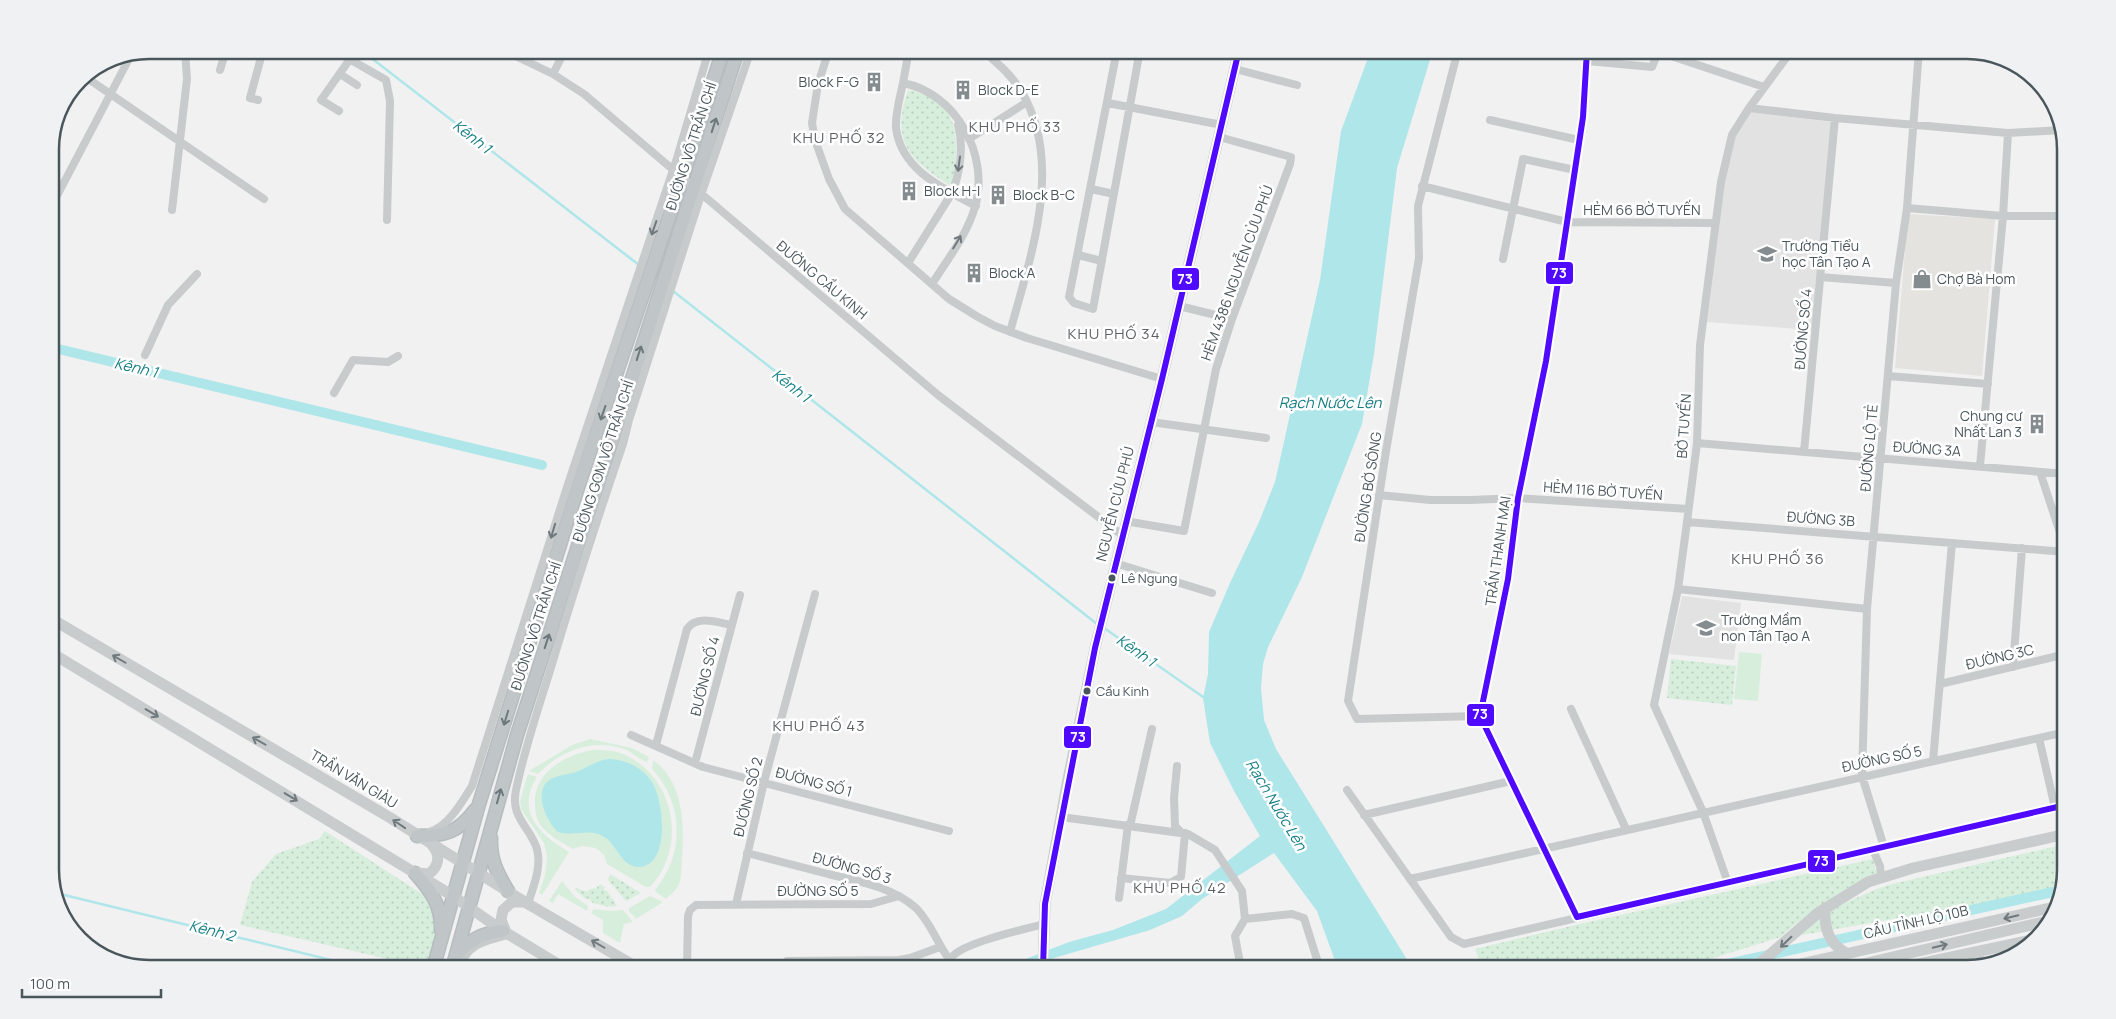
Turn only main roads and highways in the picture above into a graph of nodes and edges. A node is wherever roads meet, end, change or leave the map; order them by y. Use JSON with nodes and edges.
{"nodes":[{"id":1,"x":720,"y":59,"type":"edge"},
{"id":2,"x":735,"y":59,"type":"edge"},
{"id":3,"x":1237,"y":59,"type":"edge"},
{"id":4,"x":59,"y":623,"type":"edge"},
{"id":5,"x":59,"y":657,"type":"edge"},
{"id":6,"x":479,"y":804,"type":"junction"},
{"id":7,"x":492,"y":822,"type":"junction"},
{"id":8,"x":417,"y":836,"type":"junction"},
{"id":9,"x":2057,"y":836,"type":"edge"},
{"id":10,"x":429,"y":843,"type":"junction"},
{"id":11,"x":462,"y":863,"type":"junction"},
{"id":12,"x":413,"y":871,"type":"junction"},
{"id":13,"x":478,"y":872,"type":"junction"},
{"id":14,"x":508,"y":891,"type":"junction"},
{"id":15,"x":453,"y":896,"type":"junction"},
{"id":16,"x":528,"y":904,"type":"junction"},
{"id":17,"x":468,"y":907,"type":"junction"},
{"id":18,"x":2048,"y":908,"type":"edge"},
{"id":19,"x":1823,"y":912,"type":"junction"},
{"id":20,"x":2040,"y":923,"type":"edge"},
{"id":21,"x":506,"y":933,"type":"junction"},
{"id":22,"x":2021,"y":942,"type":"edge"},
{"id":23,"x":1846,"y":953,"type":"junction"},
{"id":24,"x":436,"y":958,"type":"edge"},
{"id":25,"x":456,"y":960,"type":"edge"},
{"id":26,"x":458,"y":960,"type":"edge"},
{"id":27,"x":551,"y":960,"type":"edge"},
{"id":28,"x":624,"y":960,"type":"edge"},
{"id":29,"x":1043,"y":960,"type":"edge"},
{"id":30,"x":1764,"y":960,"type":"edge"},
{"id":31,"x":1817,"y":960,"type":"edge"},
{"id":32,"x":1880,"y":960,"type":"edge"},
{"id":33,"x":1936,"y":960,"type":"edge"}],
"edges":[{"from":1,"to":6,"type":"highway","name":"ĐƯỜNG VÕ TRẦN CHÍ","one_way":true},
{"from":7,"to":2,"type":"highway","name":"ĐƯỜNG VÕ TRẦN CHÍ","one_way":true},
{"from":3,"to":29,"type":"main road","name":"NGUYỄN CỬU PHÚ"},
{"from":8,"to":4,"type":"main road","name":"TRẦN VĂN GIÀU","one_way":true},
{"from":5,"to":12,"type":"main road","one_way":true},
{"from":6,"to":8,"type":"highway"},
{"from":6,"to":11,"type":"highway","name":"ĐƯỜNG VÕ TRẦN CHÍ"},
{"from":7,"to":13,"type":"highway","name":"ĐƯỜNG VÕ TRẦN CHÍ"},
{"from":7,"to":14,"type":"highway"},
{"from":8,"to":10,"type":"main road","name":"TRẦN VĂN GIÀU"},
{"from":9,"to":19,"type":"main road"},
{"from":10,"to":11,"type":"main road","name":"TRẦN VĂN GIÀU"},
{"from":10,"to":12,"type":"main road"},
{"from":11,"to":13,"type":"main road","name":"TRẦN VĂN GIÀU"},
{"from":11,"to":15,"type":"highway","name":"ĐƯỜNG VÕ TRẦN CHÍ"},
{"from":12,"to":15,"type":"main road"},
{"from":12,"to":24,"type":"highway"},
{"from":13,"to":14,"type":"main road","name":"TRẦN VĂN GIÀU"},
{"from":13,"to":17,"type":"highway","name":"ĐƯỜNG VÕ TRẦN CHÍ"},
{"from":14,"to":16,"type":"main road","name":"TRẦN VĂN GIÀU"},
{"from":15,"to":17,"type":"main road"},
{"from":15,"to":24,"type":"highway","name":"ĐƯỜNG VÕ TRẦN CHÍ"},
{"from":16,"to":21,"type":"main road"},
{"from":28,"to":16,"type":"main road","name":"TRẦN VĂN GIÀU","one_way":true},
{"from":17,"to":21,"type":"main road"},
{"from":17,"to":25,"type":"highway","name":"ĐƯỜNG VÕ TRẦN CHÍ"},
{"from":18,"to":23,"type":"main road","name":"CẦU TỈNH LỘ 10B","one_way":true},
{"from":19,"to":23,"type":"main road"},
{"from":19,"to":30,"type":"main road","one_way":true},
{"from":32,"to":20,"type":"main road","name":"CẦU TỈNH LỘ 10B","one_way":true},
{"from":21,"to":26,"type":"highway"},
{"from":21,"to":27,"type":"main road"},
{"from":22,"to":33,"type":"main road"},
{"from":23,"to":31,"type":"main road","name":"CẦU TỈNH LỘ 10B"}]}
